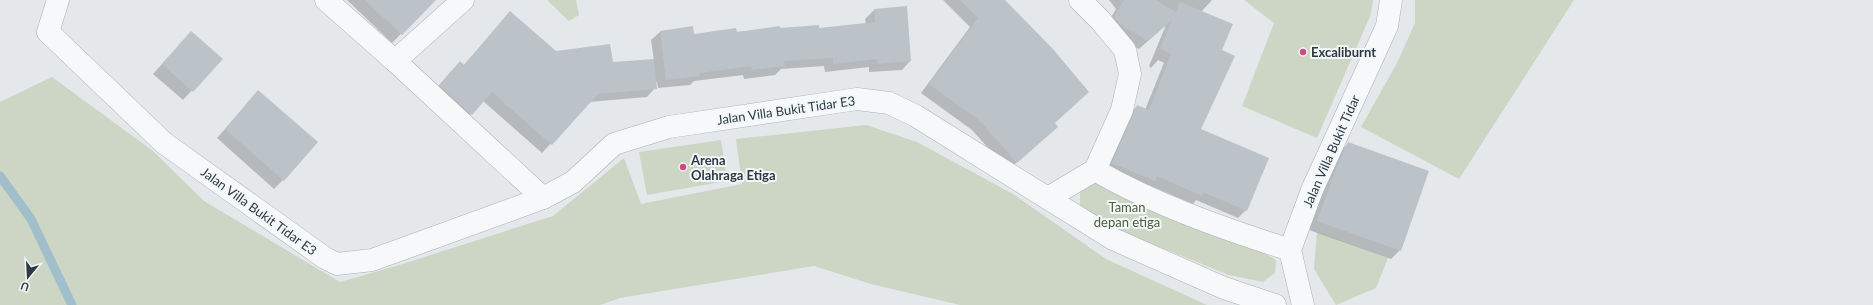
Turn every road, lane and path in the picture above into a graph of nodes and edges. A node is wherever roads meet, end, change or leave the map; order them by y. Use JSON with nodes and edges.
{"nodes":[{"id":1,"x":58,"y":0,"type":"edge"},
{"id":2,"x":326,"y":0,"type":"edge"},
{"id":3,"x":463,"y":0,"type":"edge"},
{"id":4,"x":1080,"y":0,"type":"edge"},
{"id":5,"x":1391,"y":0,"type":"edge"},
{"id":6,"x":395,"y":61,"type":"junction"},
{"id":7,"x":1095,"y":170,"type":"junction"},
{"id":8,"x":543,"y":198,"type":"junction"},
{"id":9,"x":1048,"y":198,"type":"junction"},
{"id":10,"x":1290,"y":250,"type":"junction"},
{"id":11,"x":1275,"y":305,"type":"edge"},
{"id":12,"x":1303,"y":305,"type":"edge"}],
"edges":[{"from":1,"to":8,"type":"street","name":"Jalan Villa Bukit Tidar E3"},
{"from":2,"to":6,"type":"street"},
{"from":3,"to":6,"type":"street"},
{"from":4,"to":7,"type":"street"},
{"from":5,"to":10,"type":"street","name":"Jalan Villa Bukit Tidar"},
{"from":6,"to":8,"type":"street"},
{"from":7,"to":9,"type":"street"},
{"from":7,"to":10,"type":"street"},
{"from":8,"to":9,"type":"street","name":"Jalan Villa Bukit Tidar E3"},
{"from":9,"to":11,"type":"street","name":"Jalan Villa Bukit Tidar E3"},
{"from":10,"to":12,"type":"street"}]}
